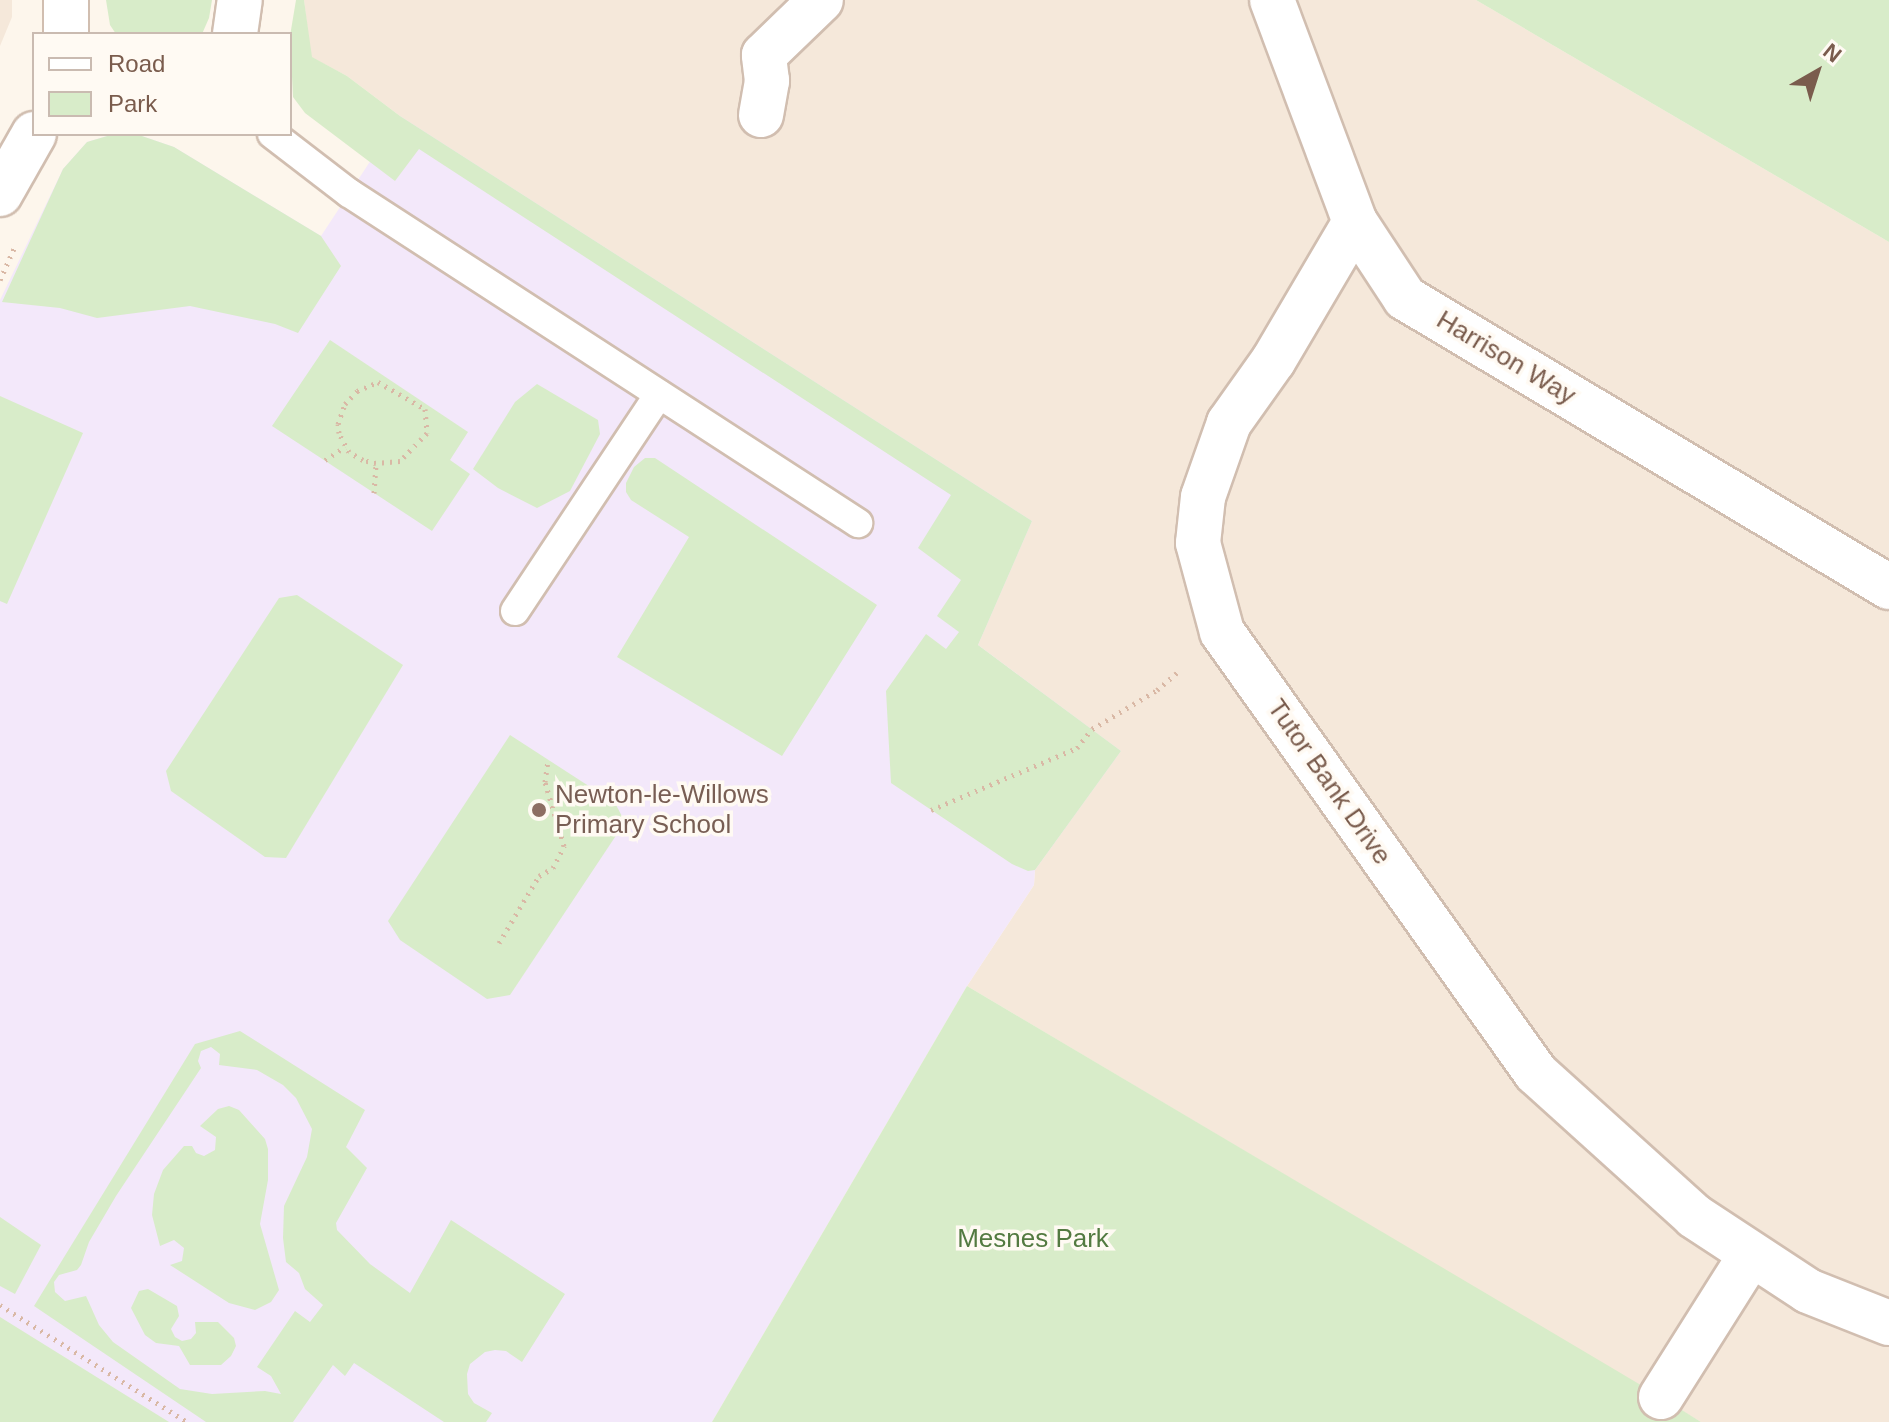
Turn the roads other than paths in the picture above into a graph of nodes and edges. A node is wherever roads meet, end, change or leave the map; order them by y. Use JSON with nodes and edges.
{"nodes":[{"id":1,"x":66,"y":0,"type":"edge"},
{"id":2,"x":240,"y":0,"type":"edge"},
{"id":3,"x":821,"y":0,"type":"edge"},
{"id":4,"x":1272,"y":0,"type":"edge"},
{"id":5,"x":66,"y":32,"type":"edge"},
{"id":6,"x":235,"y":32,"type":"edge"},
{"id":7,"x":761,"y":115,"type":"dead end"},
{"id":8,"x":33,"y":136,"type":"edge"},
{"id":9,"x":275,"y":136,"type":"edge"},
{"id":10,"x":0,"y":194,"type":"edge"},
{"id":11,"x":1355,"y":222,"type":"junction"},
{"id":12,"x":659,"y":394,"type":"junction"},
{"id":13,"x":858,"y":523,"type":"dead end"},
{"id":14,"x":1889,"y":587,"type":"edge"},
{"id":15,"x":515,"y":611,"type":"dead end"},
{"id":16,"x":1750,"y":1256,"type":"junction"},
{"id":17,"x":1889,"y":1323,"type":"edge"},
{"id":18,"x":1661,"y":1397,"type":"dead end"}],
"edges":[{"from":1,"to":5,"type":"street"},
{"from":2,"to":6,"type":"street"},
{"from":3,"to":7,"type":"street"},
{"from":4,"to":11,"type":"street","name":"Harrison Way"},
{"from":8,"to":10,"type":"street"},
{"from":9,"to":12,"type":"lane"},
{"from":11,"to":14,"type":"street","name":"Harrison Way"},
{"from":11,"to":16,"type":"street","name":"Tutor Bank Drive"},
{"from":12,"to":13,"type":"lane"},
{"from":12,"to":15,"type":"lane"},
{"from":16,"to":17,"type":"street","name":"Tutor Bank Drive"},
{"from":16,"to":18,"type":"street"}]}
